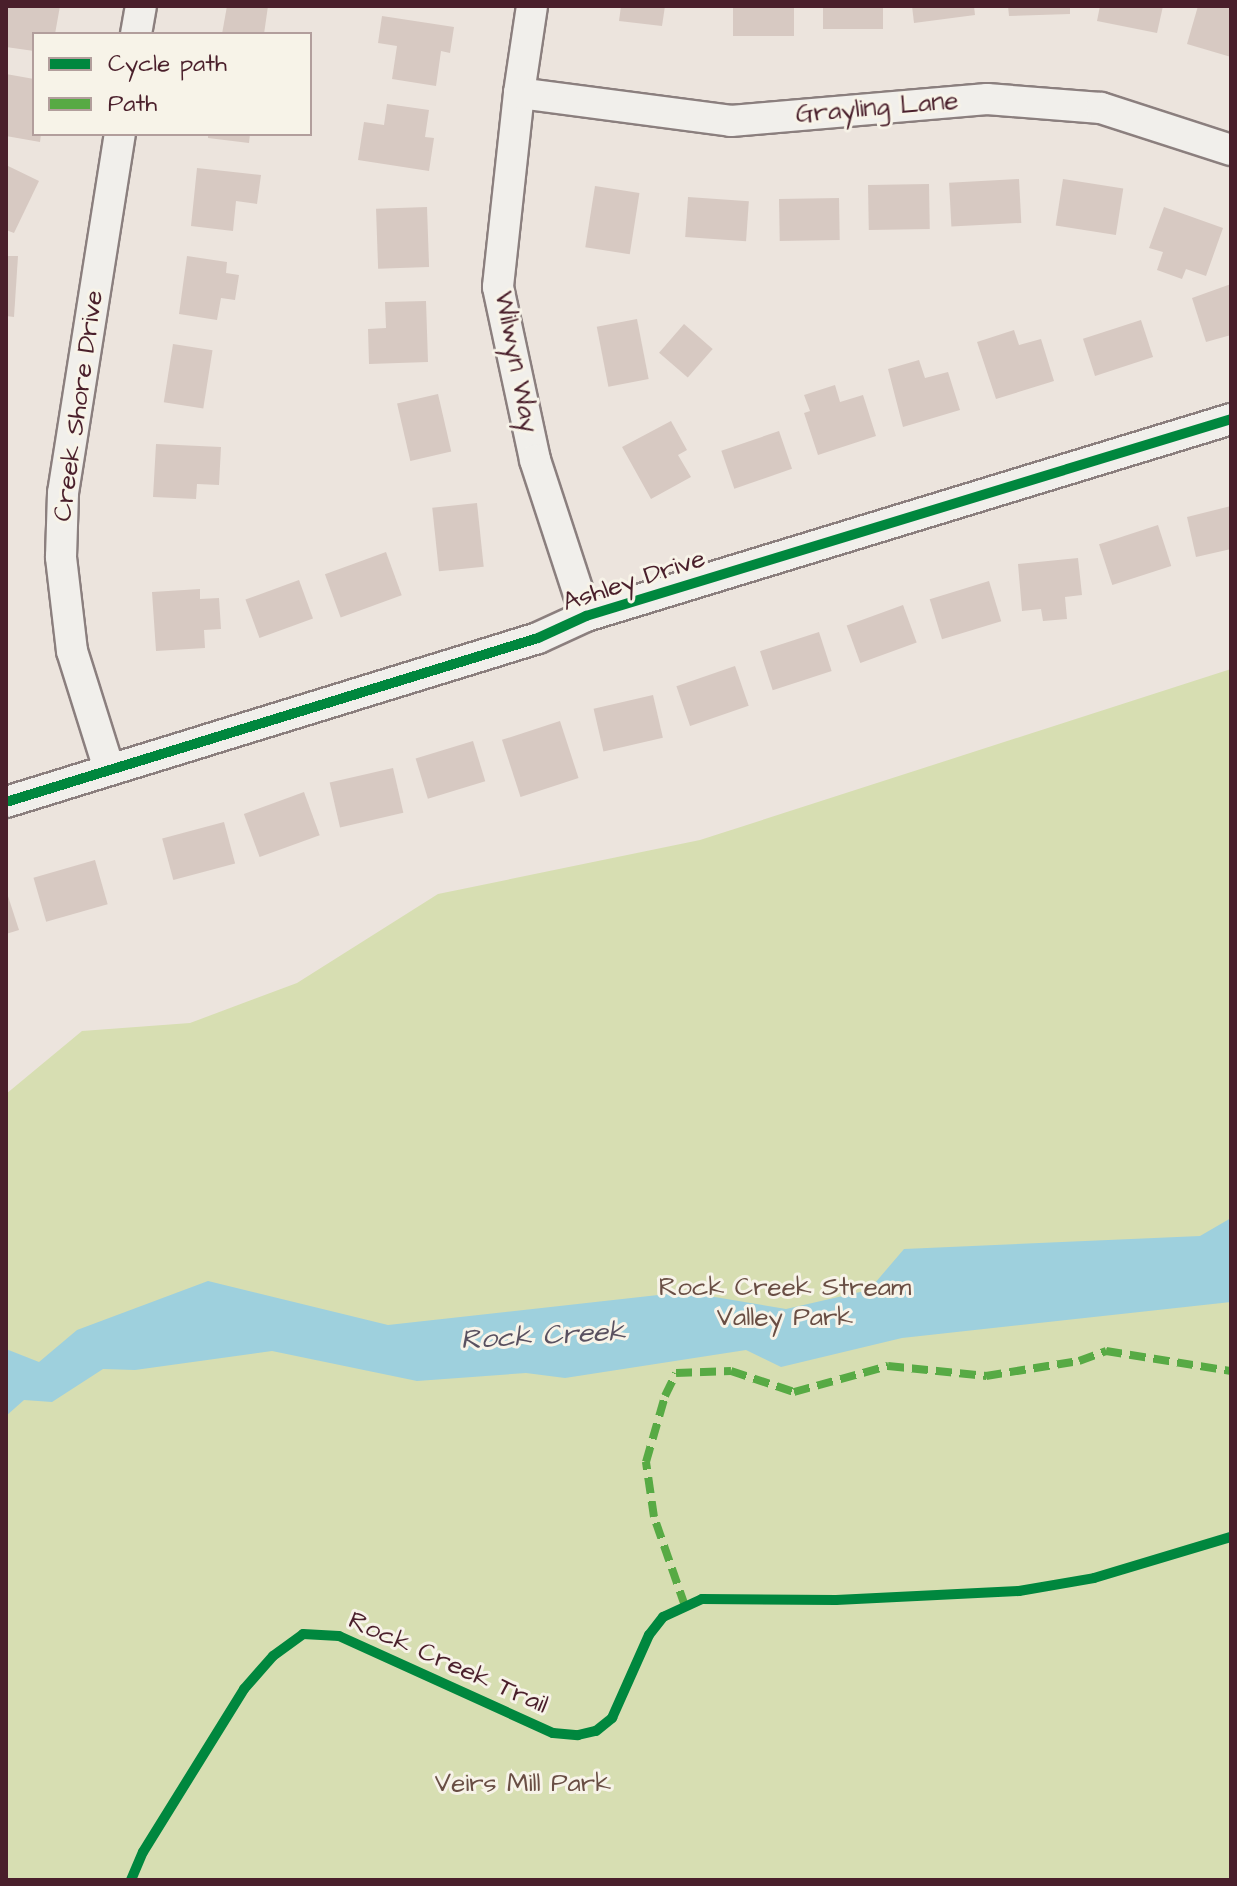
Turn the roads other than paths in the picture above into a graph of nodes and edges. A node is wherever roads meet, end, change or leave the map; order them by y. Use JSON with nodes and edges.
{"nodes":[{"id":1,"x":141,"y":6,"type":"edge"},
{"id":2,"x":532,"y":6,"type":"edge"},
{"id":3,"x":136,"y":32,"type":"edge"},
{"id":4,"x":519,"y":93,"type":"junction"},
{"id":5,"x":120,"y":136,"type":"edge"},
{"id":6,"x":1231,"y":150,"type":"edge"},
{"id":7,"x":1231,"y":419,"type":"edge"},
{"id":8,"x":586,"y":616,"type":"junction"},
{"id":9,"x":109,"y":769,"type":"junction"},
{"id":10,"x":6,"y":802,"type":"edge"}],
"edges":[{"from":1,"to":3,"type":"street"},
{"from":2,"to":4,"type":"street","name":"Wilwyn Way"},
{"from":4,"to":6,"type":"street","name":"Grayling Lane"},
{"from":4,"to":8,"type":"street","name":"Wilwyn Way"},
{"from":5,"to":9,"type":"street","name":"Creek Shore Drive"},
{"from":7,"to":8,"type":"street","name":"Ashley Drive"},
{"from":8,"to":9,"type":"street","name":"Ashley Drive"},
{"from":9,"to":10,"type":"street","name":"Ashley Drive"}]}
